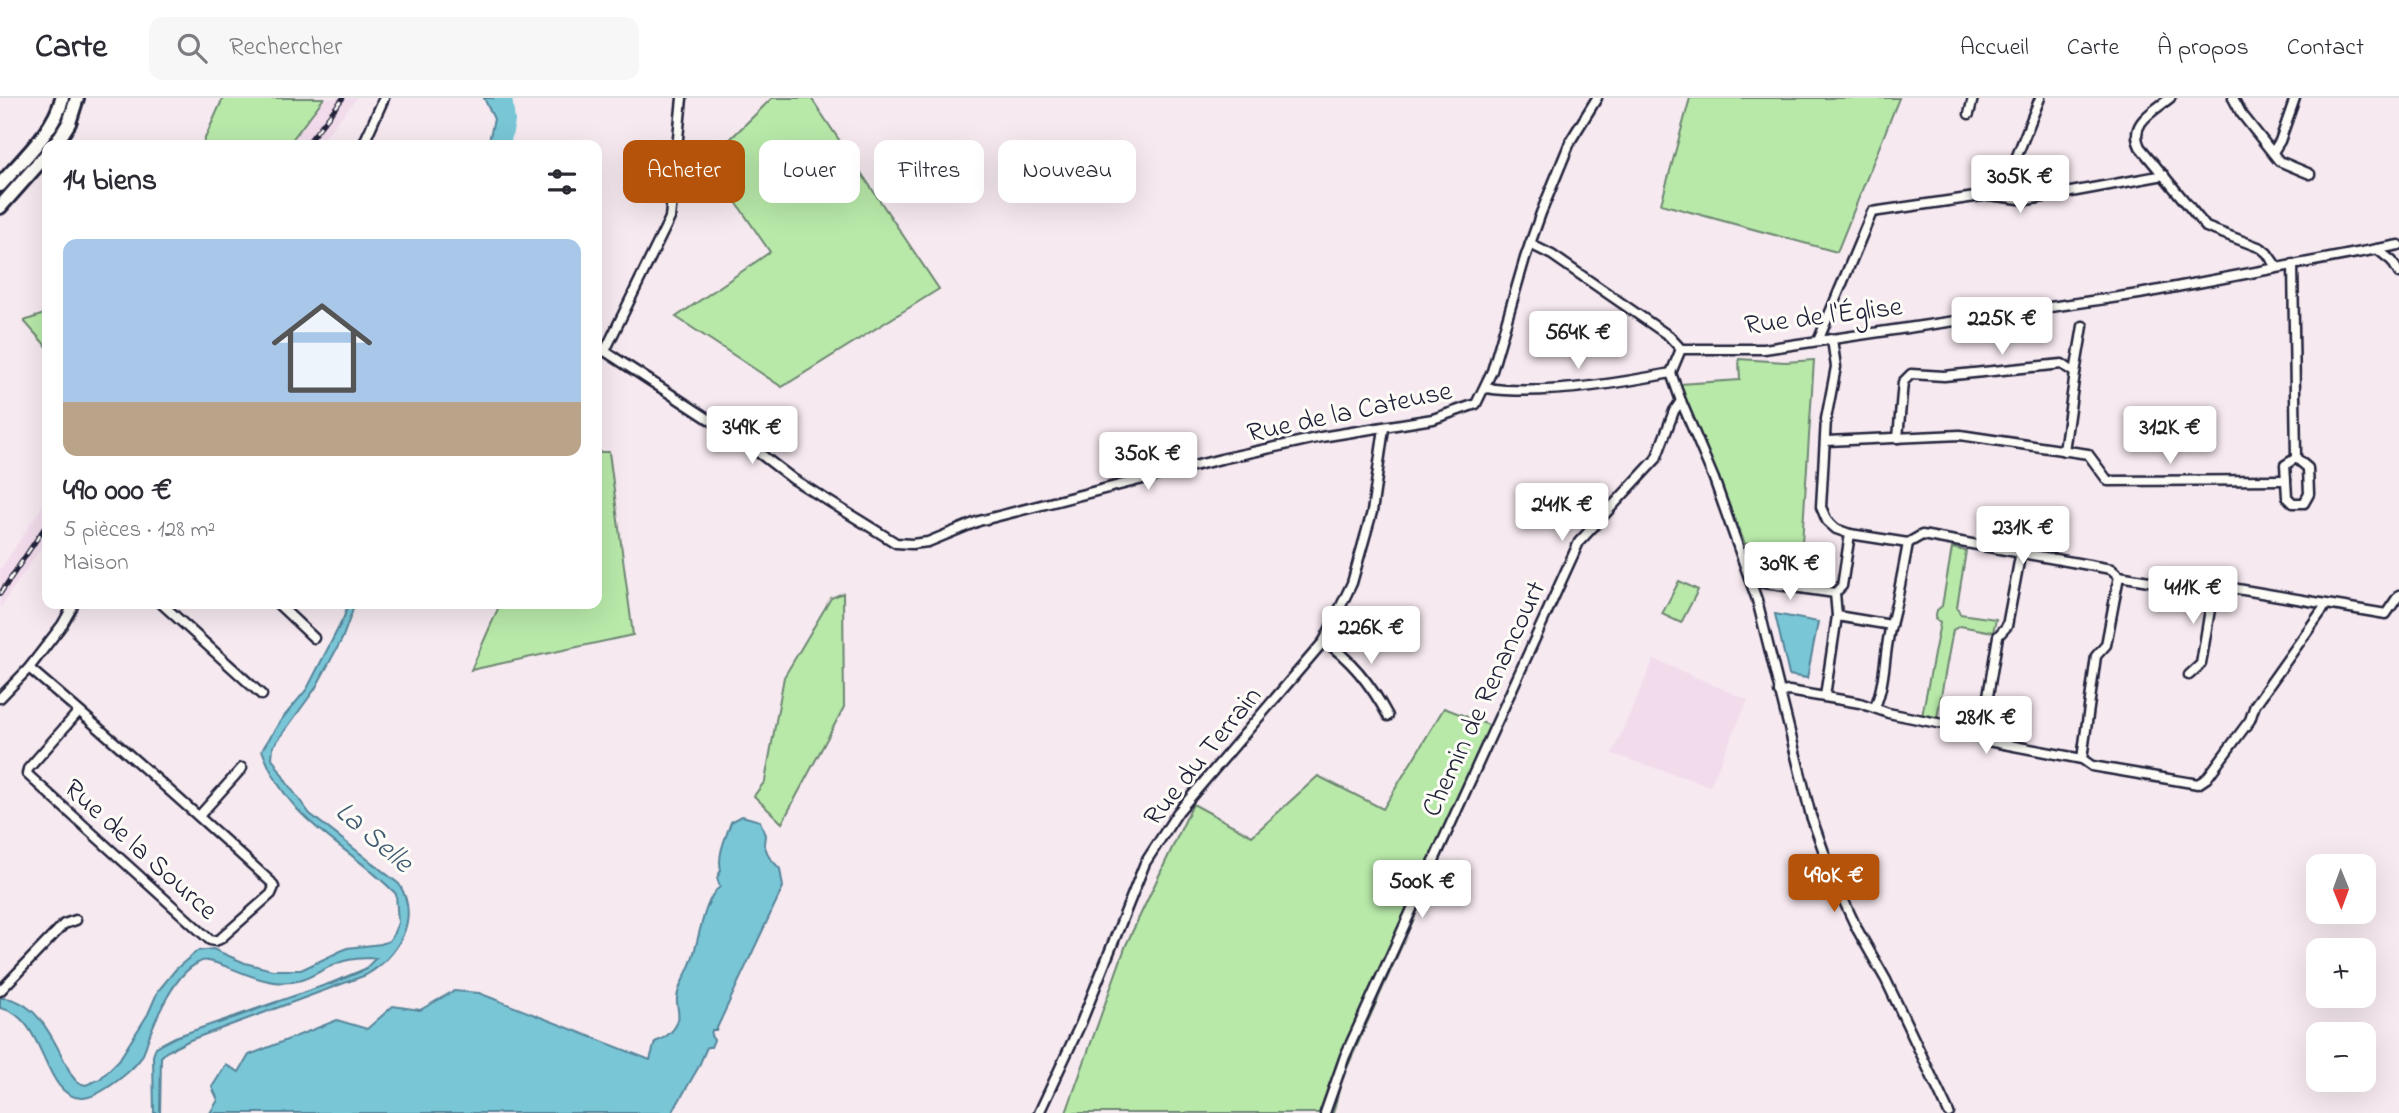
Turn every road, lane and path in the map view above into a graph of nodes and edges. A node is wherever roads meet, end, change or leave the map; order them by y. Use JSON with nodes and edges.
{"nodes":[{"id":1,"x":62,"y":98,"type":"edge"},
{"id":2,"x":77,"y":98,"type":"edge"},
{"id":3,"x":384,"y":98,"type":"edge"},
{"id":4,"x":682,"y":98,"type":"edge"},
{"id":5,"x":1597,"y":98,"type":"edge"},
{"id":6,"x":1973,"y":98,"type":"edge"},
{"id":7,"x":2040,"y":98,"type":"edge"},
{"id":8,"x":2170,"y":98,"type":"edge"},
{"id":9,"x":2233,"y":98,"type":"edge"},
{"id":10,"x":2295,"y":98,"type":"edge"},
{"id":11,"x":1969,"y":114,"type":"dead end"},
{"id":12,"x":58,"y":140,"type":"edge"},
{"id":13,"x":364,"y":140,"type":"edge"},
{"id":14,"x":2273,"y":152,"type":"junction"},
{"id":15,"x":42,"y":160,"type":"edge"},
{"id":16,"x":2311,"y":174,"type":"dead end"},
{"id":17,"x":2164,"y":175,"type":"junction"},
{"id":18,"x":0,"y":185,"type":"edge"},
{"id":19,"x":2001,"y":196,"type":"junction"},
{"id":20,"x":0,"y":207,"type":"edge"},
{"id":21,"x":1530,"y":244,"type":"junction"},
{"id":22,"x":2399,"y":245,"type":"edge"},
{"id":23,"x":2377,"y":249,"type":"junction"},
{"id":24,"x":2293,"y":264,"type":"junction"},
{"id":25,"x":2277,"y":267,"type":"junction"},
{"id":26,"x":2399,"y":272,"type":"edge"},
{"id":27,"x":2082,"y":326,"type":"dead end"},
{"id":28,"x":1832,"y":339,"type":"junction"},
{"id":29,"x":1818,"y":341,"type":"junction"},
{"id":30,"x":602,"y":349,"type":"edge"},
{"id":31,"x":1681,"y":349,"type":"junction"},
{"id":32,"x":605,"y":351,"type":"junction"},
{"id":33,"x":1671,"y":373,"type":"junction"},
{"id":34,"x":2075,"y":373,"type":"junction"},
{"id":35,"x":1486,"y":388,"type":"junction"},
{"id":36,"x":1681,"y":401,"type":"junction"},
{"id":37,"x":1384,"y":428,"type":"junction"},
{"id":38,"x":1898,"y":438,"type":"junction"},
{"id":39,"x":1827,"y":441,"type":"junction"},
{"id":40,"x":2064,"y":450,"type":"junction"},
{"id":41,"x":2296,"y":458,"type":"junction"},
{"id":42,"x":2286,"y":480,"type":"junction"},
{"id":43,"x":1850,"y":534,"type":"junction"},
{"id":44,"x":1908,"y":543,"type":"junction"},
{"id":45,"x":2021,"y":551,"type":"junction"},
{"id":46,"x":2119,"y":576,"type":"junction"},
{"id":47,"x":1750,"y":581,"type":"junction"},
{"id":48,"x":2214,"y":585,"type":"junction"},
{"id":49,"x":1835,"y":593,"type":"junction"},
{"id":50,"x":2399,"y":595,"type":"edge"},
{"id":51,"x":2326,"y":605,"type":"junction"},
{"id":52,"x":71,"y":609,"type":"edge"},
{"id":53,"x":167,"y":609,"type":"edge"},
{"id":54,"x":283,"y":609,"type":"edge"},
{"id":55,"x":1837,"y":616,"type":"junction"},
{"id":56,"x":1891,"y":625,"type":"junction"},
{"id":57,"x":314,"y":638,"type":"dead end"},
{"id":58,"x":1324,"y":641,"type":"junction"},
{"id":59,"x":29,"y":668,"type":"junction"},
{"id":60,"x":2189,"y":676,"type":"dead end"},
{"id":61,"x":1779,"y":692,"type":"junction"},
{"id":62,"x":262,"y":695,"type":"dead end"},
{"id":63,"x":1825,"y":696,"type":"junction"},
{"id":64,"x":0,"y":698,"type":"edge"},
{"id":65,"x":1875,"y":707,"type":"junction"},
{"id":66,"x":79,"y":711,"type":"junction"},
{"id":67,"x":1388,"y":716,"type":"dead end"},
{"id":68,"x":1982,"y":732,"type":"junction"},
{"id":69,"x":2082,"y":759,"type":"junction"},
{"id":70,"x":242,"y":768,"type":"dead end"},
{"id":71,"x":199,"y":816,"type":"junction"},
{"id":72,"x":76,"y":920,"type":"dead end"},
{"id":73,"x":0,"y":991,"type":"edge"},
{"id":74,"x":1039,"y":1113,"type":"edge"},
{"id":75,"x":1325,"y":1113,"type":"edge"},
{"id":76,"x":1949,"y":1113,"type":"edge"}],
"edges":[{"from":1,"to":18,"type":"main road"},
{"from":2,"to":12,"type":"main road"},
{"from":3,"to":13,"type":"street"},
{"from":4,"to":32,"type":"street"},
{"from":5,"to":21,"type":"street"},
{"from":6,"to":11,"type":"street"},
{"from":7,"to":19,"type":"street"},
{"from":8,"to":17,"type":"street"},
{"from":9,"to":14,"type":"street"},
{"from":10,"to":14,"type":"street"},
{"from":14,"to":16,"type":"street"},
{"from":15,"to":20,"type":"main road"},
{"from":17,"to":19,"type":"street"},
{"from":17,"to":25,"type":"street"},
{"from":19,"to":29,"type":"street"},
{"from":21,"to":31,"type":"street"},
{"from":21,"to":35,"type":"street"},
{"from":22,"to":23,"type":"street","name":"Rue de l'Église"},
{"from":23,"to":24,"type":"street","name":"Rue de l'Église"},
{"from":23,"to":26,"type":"street"},
{"from":24,"to":25,"type":"street","name":"Rue de l'Église"},
{"from":24,"to":41,"type":"street"},
{"from":25,"to":28,"type":"street","name":"Rue de l'Église"},
{"from":27,"to":34,"type":"street"},
{"from":28,"to":29,"type":"street","name":"Rue de l'Église"},
{"from":28,"to":39,"type":"street"},
{"from":29,"to":31,"type":"street","name":"Rue de l'Église"},
{"from":30,"to":32,"type":"street"},
{"from":31,"to":33,"type":"street"},
{"from":32,"to":37,"type":"street","name":"Rue de la Cateuse"},
{"from":33,"to":35,"type":"street","name":"Rue de la Cateuse"},
{"from":33,"to":36,"type":"street"},
{"from":34,"to":38,"type":"street"},
{"from":34,"to":40,"type":"street"},
{"from":35,"to":37,"type":"street","name":"Rue de la Cateuse"},
{"from":36,"to":47,"type":"street"},
{"from":36,"to":75,"type":"street","name":"Chemin de Renancourt"},
{"from":37,"to":58,"type":"street","name":"Rue du Terrain"},
{"from":38,"to":39,"type":"street"},
{"from":38,"to":40,"type":"street"},
{"from":39,"to":43,"type":"street"},
{"from":40,"to":42,"type":"street"},
{"from":41,"to":42,"type":"street"},
{"from":41,"to":42,"type":"street"},
{"from":43,"to":44,"type":"street"},
{"from":43,"to":49,"type":"street"},
{"from":44,"to":45,"type":"street"},
{"from":44,"to":56,"type":"street"},
{"from":45,"to":46,"type":"street"},
{"from":45,"to":68,"type":"street"},
{"from":46,"to":48,"type":"street"},
{"from":46,"to":69,"type":"street"},
{"from":47,"to":49,"type":"street"},
{"from":47,"to":61,"type":"street"},
{"from":48,"to":51,"type":"street"},
{"from":48,"to":60,"type":"street"},
{"from":49,"to":55,"type":"street"},
{"from":50,"to":51,"type":"street"},
{"from":51,"to":69,"type":"street"},
{"from":52,"to":59,"type":"street"},
{"from":53,"to":62,"type":"street"},
{"from":54,"to":57,"type":"street"},
{"from":55,"to":56,"type":"street"},
{"from":55,"to":63,"type":"street"},
{"from":56,"to":65,"type":"street"},
{"from":58,"to":67,"type":"street"},
{"from":58,"to":74,"type":"street","name":"Rue du Terrain"},
{"from":59,"to":64,"type":"street"},
{"from":59,"to":66,"type":"street","name":"Rue de la Source"},
{"from":61,"to":63,"type":"street"},
{"from":61,"to":76,"type":"street"},
{"from":63,"to":65,"type":"street"},
{"from":65,"to":68,"type":"street"},
{"from":66,"to":71,"type":"street","name":"Rue de la Source"},
{"from":66,"to":71,"type":"street","name":"Rue de la Source"},
{"from":68,"to":69,"type":"street"},
{"from":70,"to":71,"type":"street"},
{"from":72,"to":73,"type":"street"}]}
